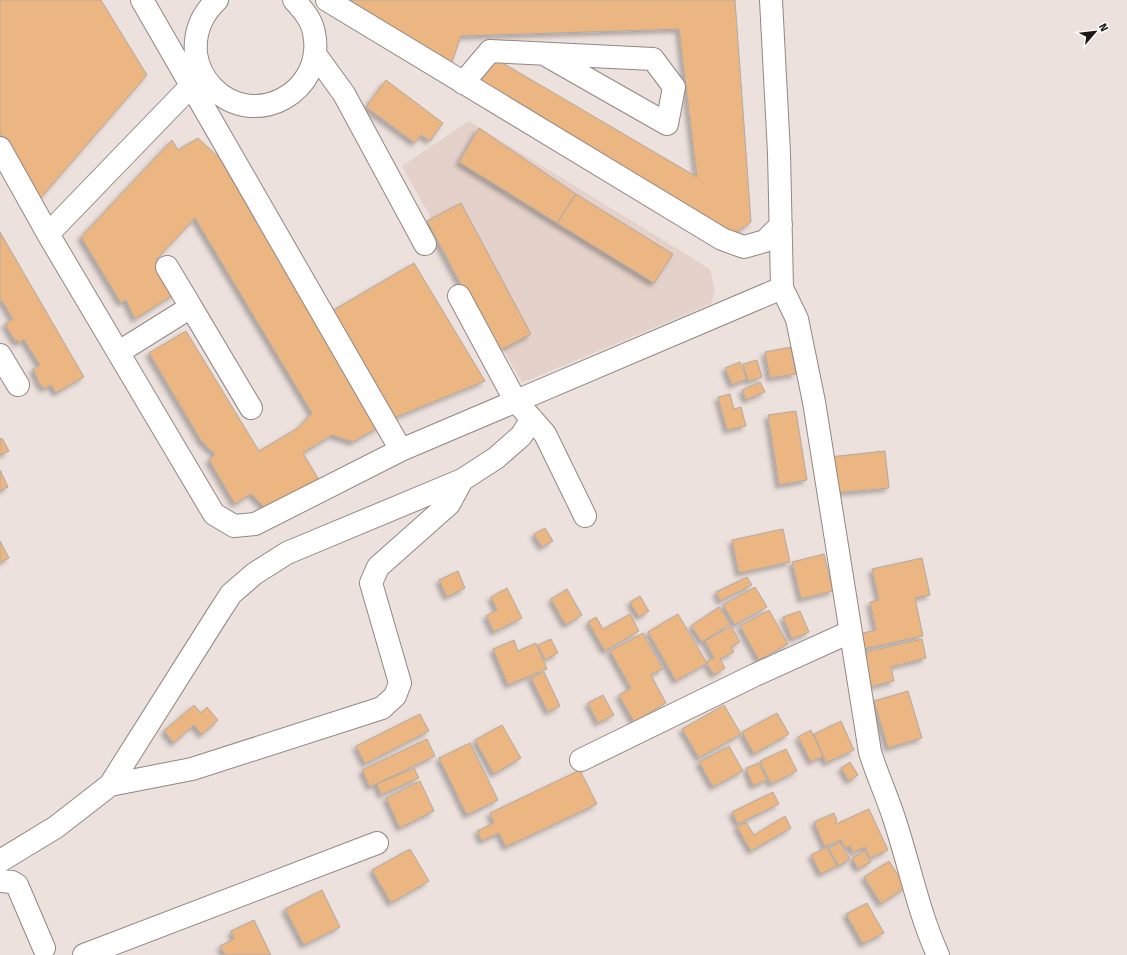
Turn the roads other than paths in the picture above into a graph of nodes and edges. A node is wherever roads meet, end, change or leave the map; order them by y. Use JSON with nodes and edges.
{"nodes":[{"id":1,"x":142,"y":0,"type":"edge"},
{"id":2,"x":217,"y":0,"type":"edge"},
{"id":3,"x":294,"y":0,"type":"edge"},
{"id":4,"x":327,"y":0,"type":"edge"},
{"id":5,"x":771,"y":0,"type":"edge"},
{"id":6,"x":316,"y":54,"type":"junction"},
{"id":7,"x":544,"y":54,"type":"junction"},
{"id":8,"x":198,"y":81,"type":"junction"},
{"id":9,"x":463,"y":83,"type":"junction"},
{"id":10,"x":0,"y":148,"type":"edge"},
{"id":11,"x":781,"y":225,"type":"junction"},
{"id":12,"x":48,"y":234,"type":"junction"},
{"id":13,"x":425,"y":244,"type":"dead end"},
{"id":14,"x":167,"y":267,"type":"dead end"},
{"id":15,"x":782,"y":288,"type":"junction"},
{"id":16,"x":459,"y":296,"type":"dead end"},
{"id":17,"x":191,"y":307,"type":"junction"},
{"id":18,"x":119,"y":352,"type":"junction"},
{"id":19,"x":0,"y":355,"type":"edge"},
{"id":20,"x":18,"y":385,"type":"dead end"},
{"id":21,"x":515,"y":400,"type":"junction"},
{"id":22,"x":251,"y":408,"type":"dead end"},
{"id":23,"x":532,"y":419,"type":"junction"},
{"id":24,"x":401,"y":450,"type":"junction"},
{"id":25,"x":462,"y":480,"type":"junction"},
{"id":26,"x":585,"y":516,"type":"dead end"},
{"id":27,"x":850,"y":632,"type":"junction"},
{"id":28,"x":581,"y":760,"type":"dead end"},
{"id":29,"x":110,"y":785,"type":"junction"},
{"id":30,"x":377,"y":843,"type":"dead end"},
{"id":31,"x":0,"y":861,"type":"edge"},
{"id":32,"x":0,"y":881,"type":"edge"},
{"id":33,"x":42,"y":953,"type":"edge"},
{"id":34,"x":84,"y":955,"type":"edge"},
{"id":35,"x":938,"y":955,"type":"edge"}],
"edges":[{"from":1,"to":8,"type":"street"},
{"from":2,"to":8,"type":"street"},
{"from":3,"to":6,"type":"street"},
{"from":4,"to":9,"type":"street"},
{"from":5,"to":11,"type":"street"},
{"from":6,"to":8,"type":"street"},
{"from":6,"to":13,"type":"street"},
{"from":7,"to":7,"type":"street"},
{"from":7,"to":9,"type":"street"},
{"from":8,"to":12,"type":"street"},
{"from":8,"to":24,"type":"street"},
{"from":9,"to":11,"type":"street"},
{"from":10,"to":12,"type":"street"},
{"from":11,"to":15,"type":"street"},
{"from":12,"to":18,"type":"street"},
{"from":14,"to":17,"type":"street"},
{"from":15,"to":21,"type":"street"},
{"from":15,"to":27,"type":"street"},
{"from":16,"to":21,"type":"street"},
{"from":17,"to":18,"type":"street"},
{"from":17,"to":22,"type":"street"},
{"from":18,"to":24,"type":"street"},
{"from":19,"to":20,"type":"street"},
{"from":21,"to":23,"type":"street"},
{"from":21,"to":24,"type":"street"},
{"from":23,"to":25,"type":"street"},
{"from":23,"to":26,"type":"street"},
{"from":25,"to":29,"type":"street"},
{"from":25,"to":29,"type":"street"},
{"from":27,"to":28,"type":"street"},
{"from":27,"to":35,"type":"street"},
{"from":29,"to":31,"type":"street"},
{"from":30,"to":34,"type":"street"},
{"from":32,"to":33,"type":"street"}]}
